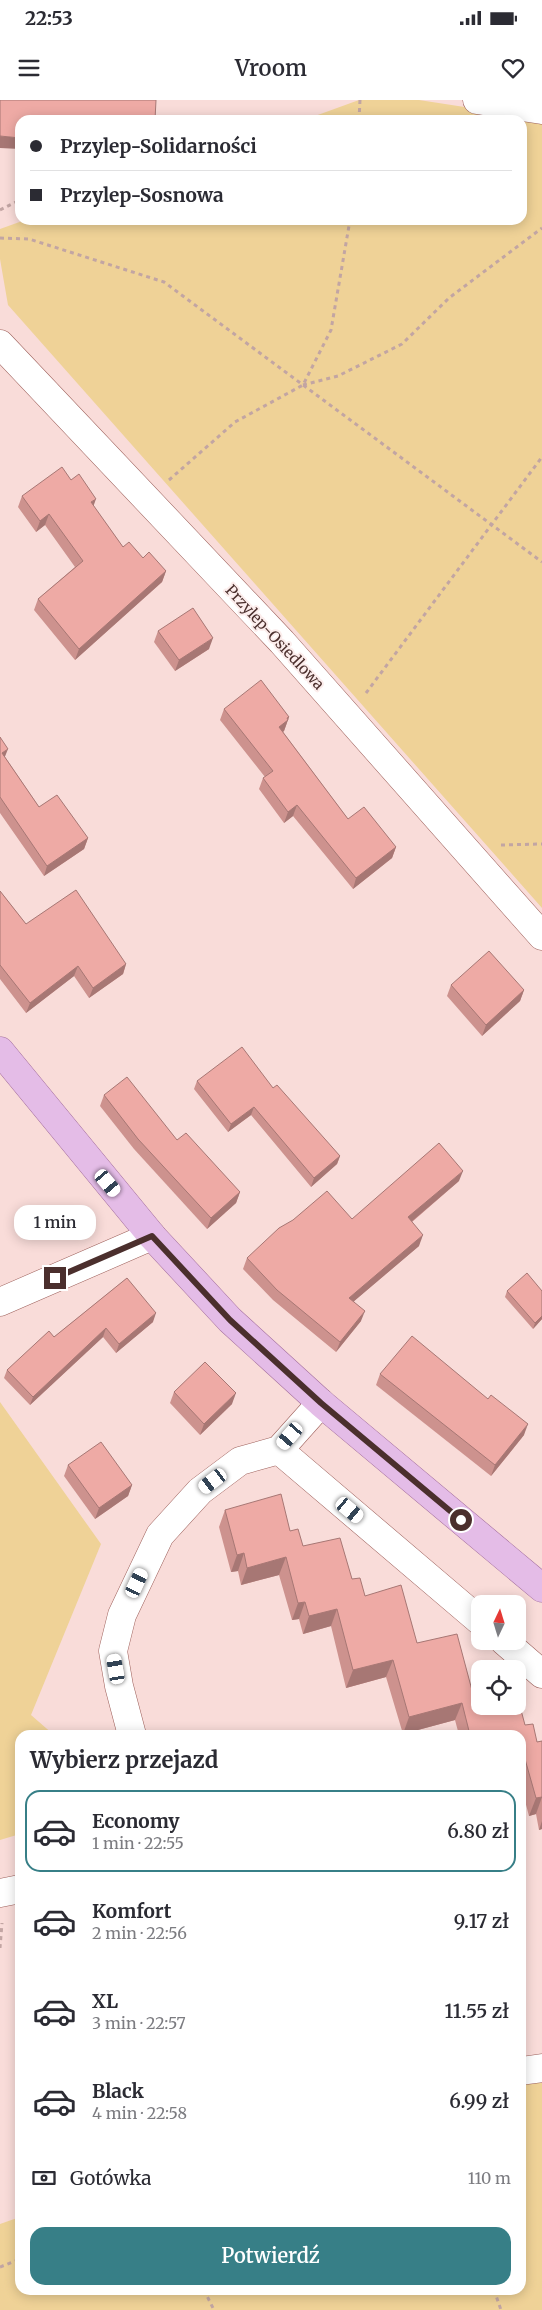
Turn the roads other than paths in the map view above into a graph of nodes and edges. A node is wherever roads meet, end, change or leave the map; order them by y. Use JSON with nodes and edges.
{"nodes":[{"id":1,"x":477,"y":100,"type":"edge"},
{"id":2,"x":542,"y":110,"type":"edge"},
{"id":3,"x":0,"y":344,"type":"edge"},
{"id":4,"x":542,"y":936,"type":"edge"},
{"id":5,"x":0,"y":1050,"type":"edge"},
{"id":6,"x":152,"y":1236,"type":"junction"},
{"id":7,"x":0,"y":1302,"type":"edge"},
{"id":8,"x":321,"y":1403,"type":"junction"},
{"id":9,"x":279,"y":1450,"type":"junction"},
{"id":10,"x":542,"y":1588,"type":"edge"},
{"id":11,"x":471,"y":1613,"type":"edge"},
{"id":12,"x":514,"y":1650,"type":"edge"},
{"id":13,"x":542,"y":1674,"type":"edge"},
{"id":14,"x":131,"y":1730,"type":"edge"},
{"id":15,"x":15,"y":1890,"type":"edge"},
{"id":16,"x":0,"y":1893,"type":"edge"},
{"id":17,"x":542,"y":2068,"type":"edge"},
{"id":18,"x":526,"y":2070,"type":"edge"}],
"edges":[{"from":1,"to":2,"type":"street"},
{"from":3,"to":4,"type":"street","name":"Przylep-Osiedlowa"},
{"from":5,"to":6,"type":"main road"},
{"from":6,"to":7,"type":"street"},
{"from":6,"to":8,"type":"main road"},
{"from":8,"to":9,"type":"street"},
{"from":8,"to":10,"type":"main road"},
{"from":9,"to":11,"type":"street"},
{"from":9,"to":14,"type":"street"},
{"from":12,"to":13,"type":"street"},
{"from":15,"to":16,"type":"street"},
{"from":17,"to":18,"type":"street"}]}
